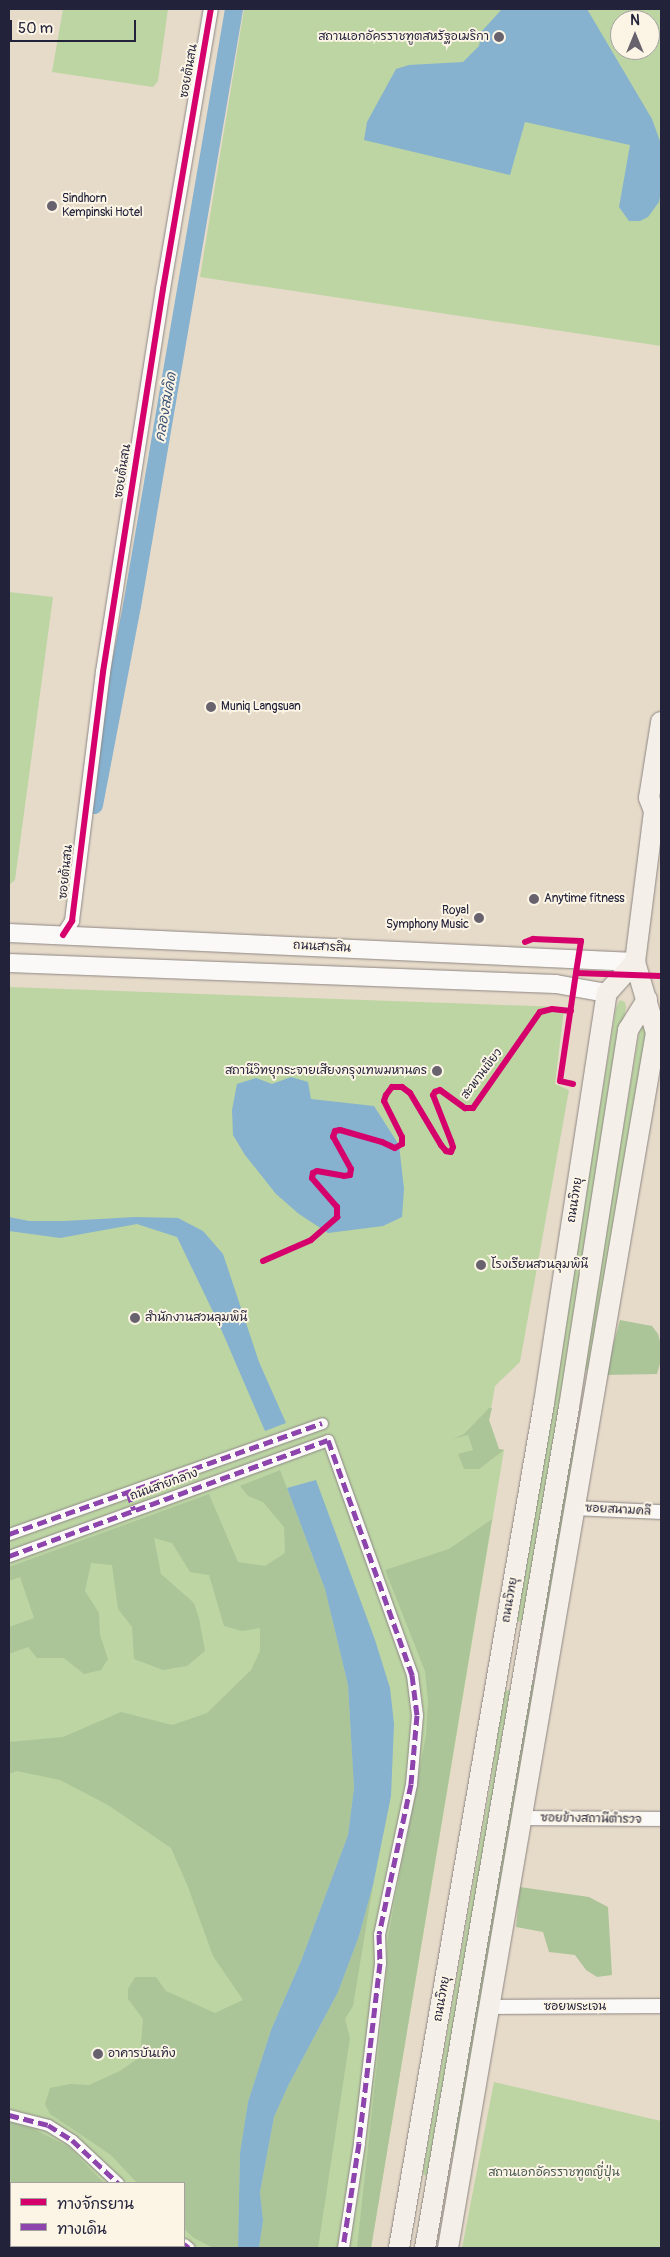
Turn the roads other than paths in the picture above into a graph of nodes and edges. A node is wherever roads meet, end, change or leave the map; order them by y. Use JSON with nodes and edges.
{"nodes":[{"id":1,"x":211,"y":9,"type":"edge"},
{"id":2,"x":661,"y":722,"type":"edge"},
{"id":3,"x":658,"y":808,"type":"edge"},
{"id":4,"x":9,"y":932,"type":"edge"},
{"id":5,"x":63,"y":935,"type":"junction"},
{"id":6,"x":636,"y":962,"type":"junction"},
{"id":7,"x":9,"y":963,"type":"edge"},
{"id":8,"x":607,"y":993,"type":"junction"},
{"id":9,"x":647,"y":1000,"type":"junction"},
{"id":10,"x":569,"y":1407,"type":"junction"},
{"id":11,"x":591,"y":1410,"type":"junction"},
{"id":12,"x":322,"y":1423,"type":"dead end"},
{"id":13,"x":128,"y":1492,"type":"junction"},
{"id":14,"x":575,"y":1508,"type":"junction"},
{"id":15,"x":134,"y":1510,"type":"junction"},
{"id":16,"x":661,"y":1512,"type":"edge"},
{"id":17,"x":9,"y":1534,"type":"edge"},
{"id":18,"x":9,"y":1556,"type":"edge"},
{"id":19,"x":502,"y":1646,"type":"junction"},
{"id":20,"x":527,"y":1650,"type":"junction"},
{"id":21,"x":550,"y":1654,"type":"junction"},
{"id":22,"x":522,"y":1818,"type":"junction"},
{"id":23,"x":661,"y":1820,"type":"edge"},
{"id":24,"x":661,"y":2006,"type":"edge"},
{"id":25,"x":489,"y":2007,"type":"junction"},
{"id":26,"x":9,"y":2115,"type":"edge"},
{"id":27,"x":117,"y":2182,"type":"edge"},
{"id":28,"x":408,"y":2197,"type":"junction"},
{"id":29,"x":433,"y":2202,"type":"junction"},
{"id":30,"x":455,"y":2206,"type":"junction"},
{"id":31,"x":343,"y":2248,"type":"edge"},
{"id":32,"x":399,"y":2248,"type":"edge"},
{"id":33,"x":425,"y":2248,"type":"edge"},
{"id":34,"x":448,"y":2248,"type":"edge"}],
"edges":[{"from":1,"to":5,"type":"street","name":"ซอยต้นสน"},
{"from":2,"to":3,"type":"main road"},
{"from":3,"to":6,"type":"main road"},
{"from":4,"to":5,"type":"street","name":"ถนนสารสิน"},
{"from":5,"to":6,"type":"street","name":"ถนนสารสิน"},
{"from":6,"to":8,"type":"main road"},
{"from":6,"to":9,"type":"main road"},
{"from":7,"to":8,"type":"street"},
{"from":8,"to":19,"type":"main road","name":"ถนนวิทยุ"},
{"from":9,"to":10,"type":"main road","name":"ถนนวิทยุ"},
{"from":9,"to":11,"type":"main road"},
{"from":10,"to":11,"type":"main road"},
{"from":10,"to":20,"type":"main road","name":"ถนนวิทยุ"},
{"from":11,"to":14,"type":"main road"},
{"from":12,"to":13,"type":"street","name":"ถนนสายกลาง"},
{"from":13,"to":15,"type":"street"},
{"from":13,"to":17,"type":"street","name":"ถนนสายกลาง"},
{"from":14,"to":16,"type":"street","name":"ซอยสนามคลี"},
{"from":14,"to":21,"type":"main road"},
{"from":15,"to":18,"type":"street","name":"ถนนสายกลาง"},
{"from":15,"to":31,"type":"street","name":"ถนนสายกลาง"},
{"from":19,"to":20,"type":"main road"},
{"from":19,"to":28,"type":"main road","name":"ถนนวิทยุ"},
{"from":20,"to":21,"type":"main road"},
{"from":20,"to":29,"type":"main road","name":"ถนนวิทยุ"},
{"from":21,"to":22,"type":"main road"},
{"from":22,"to":23,"type":"street","name":"ซอยข้างสถานีตำรวจ"},
{"from":22,"to":25,"type":"main road"},
{"from":24,"to":25,"type":"street","name":"ซอยพระเจน"},
{"from":25,"to":30,"type":"main road"},
{"from":26,"to":27,"type":"street"},
{"from":28,"to":29,"type":"main road"},
{"from":28,"to":32,"type":"main road","name":"ถนนวิทยุ"},
{"from":29,"to":30,"type":"main road"},
{"from":29,"to":33,"type":"main road","name":"ถนนวิทยุ"},
{"from":30,"to":34,"type":"main road"}]}
